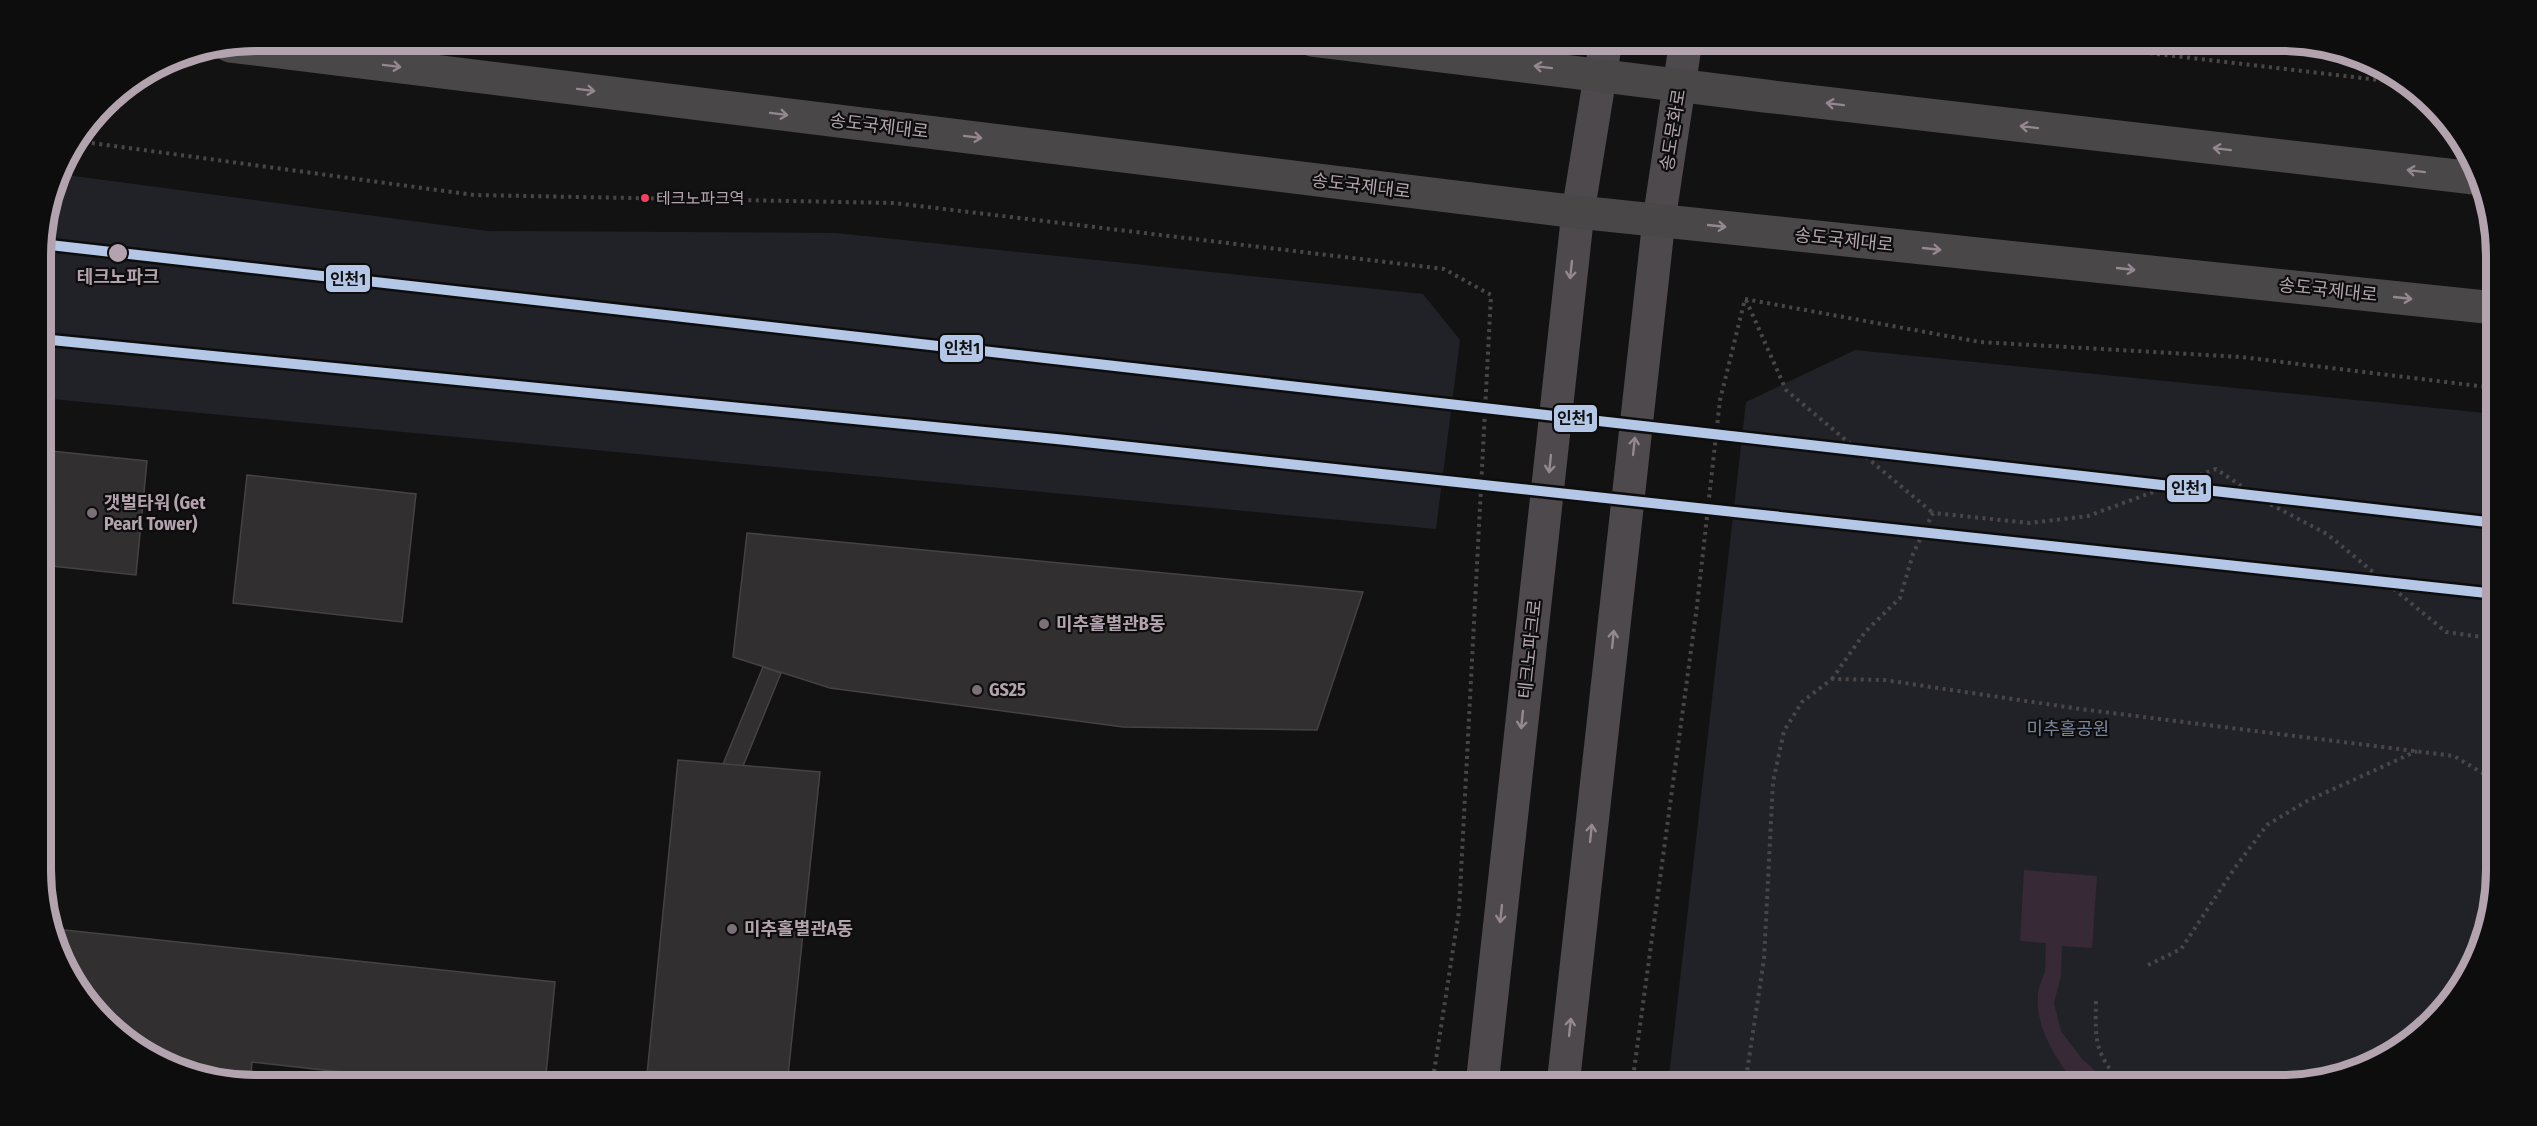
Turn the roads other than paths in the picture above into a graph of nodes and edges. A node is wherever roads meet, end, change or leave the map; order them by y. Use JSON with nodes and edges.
{"nodes":[{"id":1,"x":271,"y":51,"type":"edge"},
{"id":2,"x":1406,"y":51,"type":"edge"},
{"id":3,"x":1604,"y":51,"type":"edge"},
{"id":4,"x":1685,"y":51,"type":"edge"},
{"id":5,"x":1601,"y":74,"type":"junction"},
{"id":6,"x":1681,"y":85,"type":"junction"},
{"id":7,"x":2470,"y":178,"type":"edge"},
{"id":8,"x":1578,"y":212,"type":"junction"},
{"id":9,"x":1659,"y":220,"type":"junction"},
{"id":10,"x":2486,"y":307,"type":"edge"},
{"id":11,"x":1483,"y":1075,"type":"edge"},
{"id":12,"x":1564,"y":1075,"type":"edge"}],
"edges":[{"from":1,"to":8,"type":"main road","name":"송도국제대로","one_way":true},
{"from":5,"to":2,"type":"main road","one_way":true},
{"from":3,"to":5,"type":"street"},
{"from":4,"to":6,"type":"street","name":"송도문화로"},
{"from":5,"to":6,"type":"main road"},
{"from":5,"to":8,"type":"street"},
{"from":7,"to":6,"type":"main road","one_way":true},
{"from":6,"to":9,"type":"street","name":"송도문화로"},
{"from":8,"to":9,"type":"main road","name":"송도국제대로"},
{"from":8,"to":11,"type":"street","name":"테크노파크로","one_way":true},
{"from":9,"to":10,"type":"main road","name":"송도국제대로","one_way":true},
{"from":12,"to":9,"type":"street","one_way":true}]}
